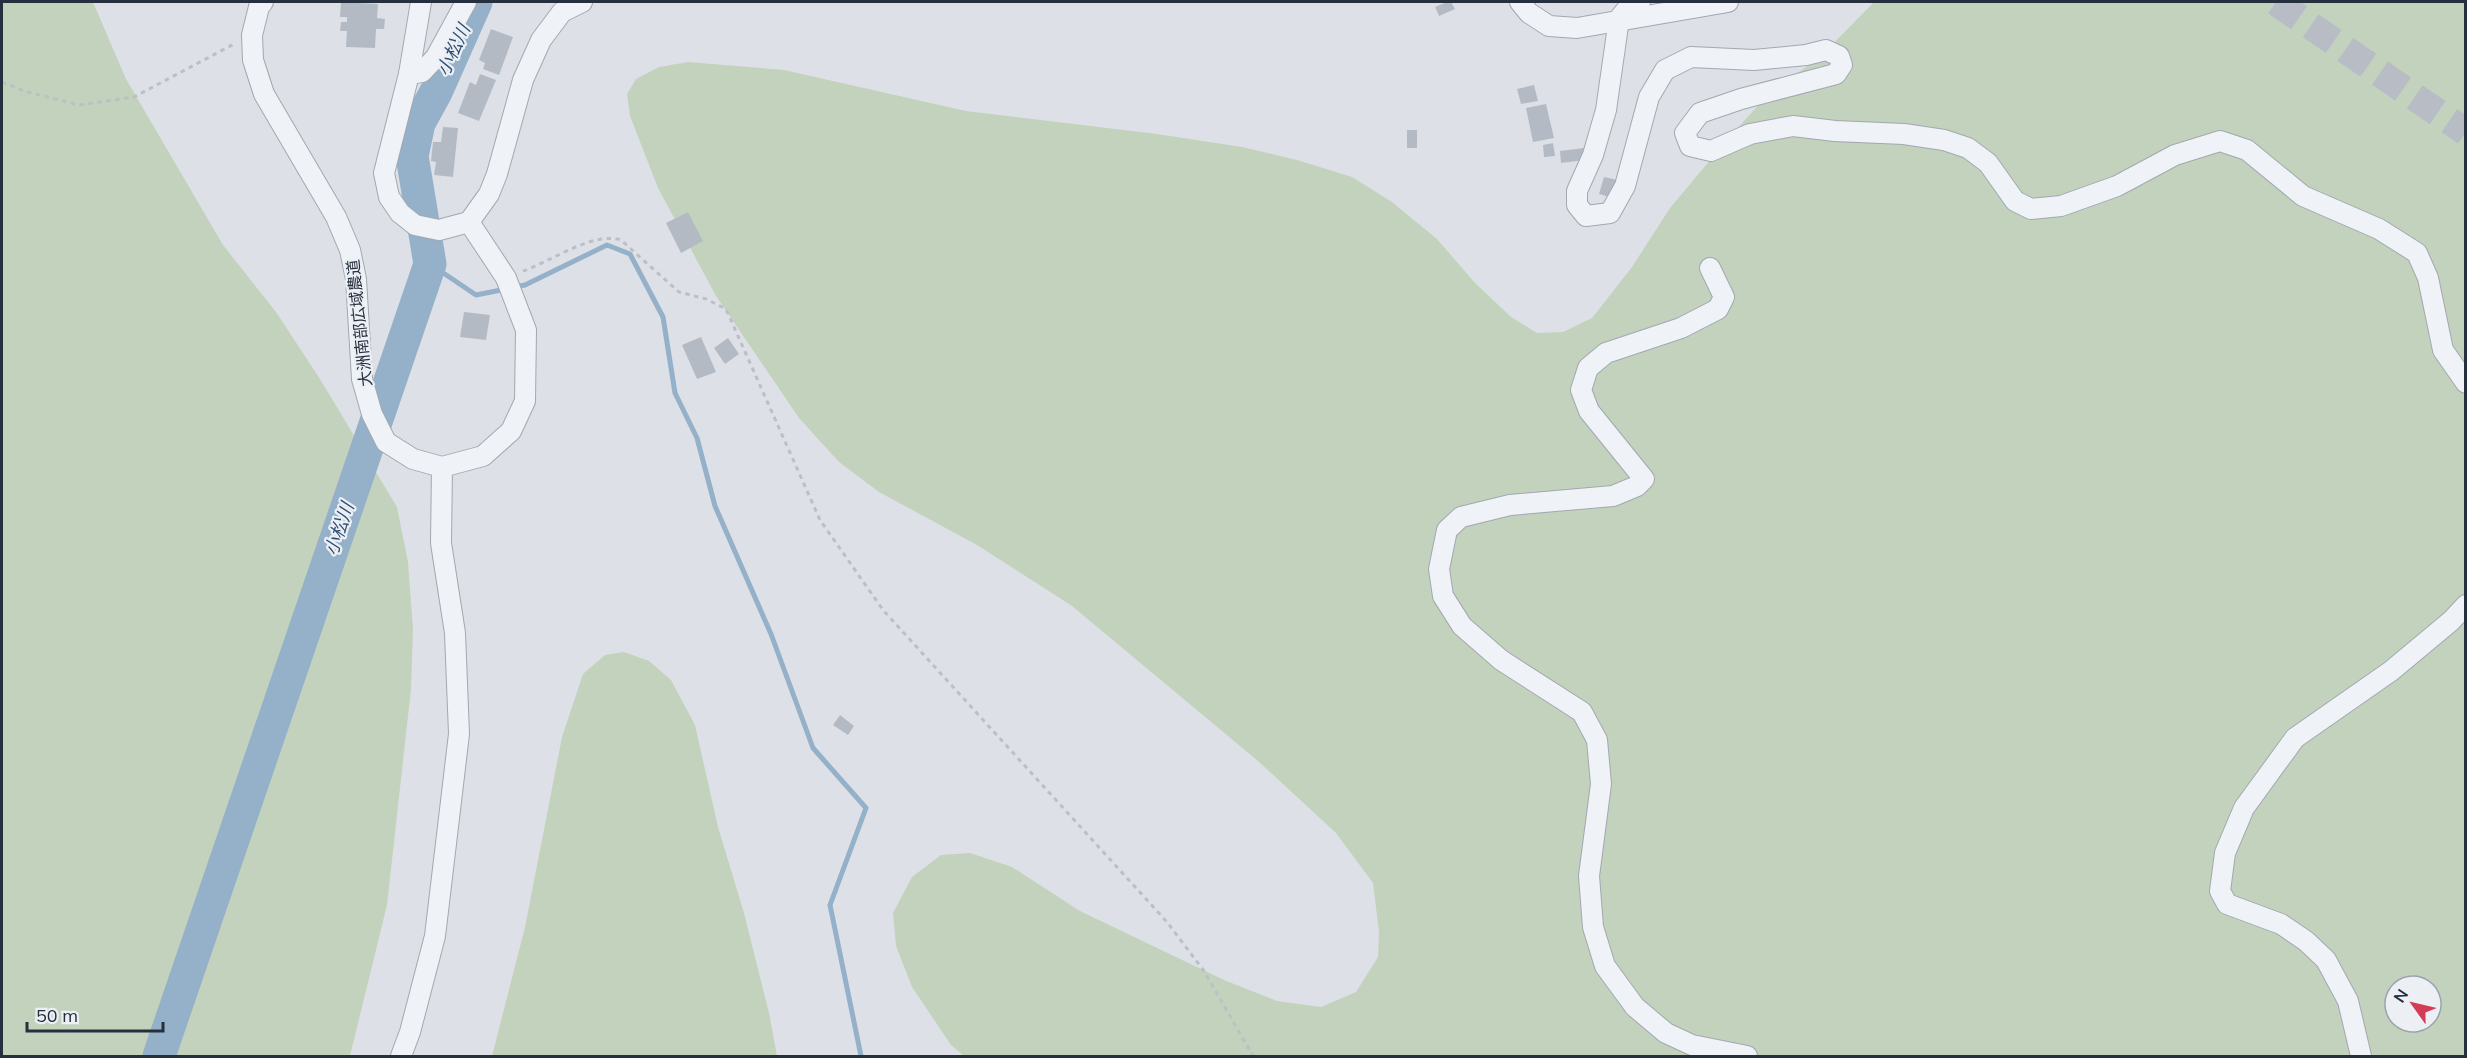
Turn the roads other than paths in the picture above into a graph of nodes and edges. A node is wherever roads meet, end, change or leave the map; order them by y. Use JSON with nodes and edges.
{"nodes":[{"id":1,"x":263,"y":2,"type":"edge"},
{"id":2,"x":421,"y":2,"type":"edge"},
{"id":3,"x":466,"y":2,"type":"edge"},
{"id":4,"x":582,"y":2,"type":"edge"},
{"id":5,"x":1520,"y":2,"type":"edge"},
{"id":6,"x":1640,"y":2,"type":"edge"},
{"id":7,"x":1728,"y":2,"type":"edge"},
{"id":8,"x":1619,"y":19,"type":"junction"},
{"id":9,"x":409,"y":74,"type":"junction"},
{"id":10,"x":469,"y":222,"type":"junction"},
{"id":11,"x":1710,"y":268,"type":"dead end"},
{"id":12,"x":2466,"y":383,"type":"edge"},
{"id":13,"x":442,"y":467,"type":"junction"},
{"id":14,"x":2466,"y":605,"type":"edge"},
{"id":15,"x":401,"y":1056,"type":"edge"},
{"id":16,"x":1747,"y":1056,"type":"edge"},
{"id":17,"x":2361,"y":1056,"type":"edge"}],
"edges":[{"from":1,"to":13,"type":"street","name":"大洲南部広域農道"},
{"from":2,"to":9,"type":"street"},
{"from":3,"to":9,"type":"street"},
{"from":4,"to":10,"type":"street"},
{"from":5,"to":8,"type":"street"},
{"from":6,"to":8,"type":"street"},
{"from":7,"to":8,"type":"street"},
{"from":8,"to":12,"type":"street"},
{"from":9,"to":10,"type":"street"},
{"from":10,"to":13,"type":"street"},
{"from":11,"to":16,"type":"street"},
{"from":13,"to":15,"type":"street"},
{"from":14,"to":17,"type":"street"}]}
